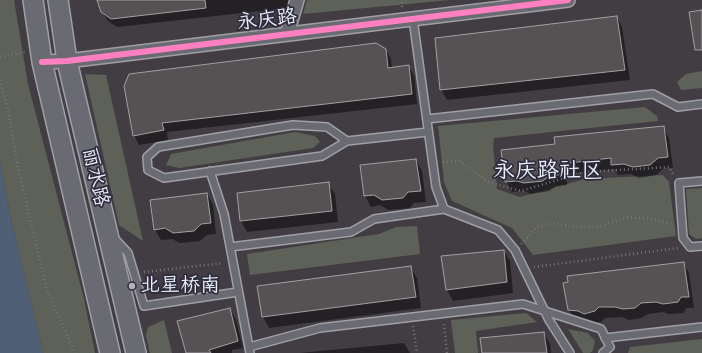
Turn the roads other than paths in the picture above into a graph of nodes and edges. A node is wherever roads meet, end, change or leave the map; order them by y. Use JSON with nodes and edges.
{"nodes":[{"id":1,"x":33,"y":0,"type":"edge"},
{"id":2,"x":58,"y":0,"type":"edge"},
{"id":3,"x":297,"y":0,"type":"edge"},
{"id":4,"x":564,"y":0,"type":"edge"},
{"id":5,"x":568,"y":0,"type":"edge"},
{"id":6,"x":413,"y":19,"type":"junction"},
{"id":7,"x":287,"y":34,"type":"junction"},
{"id":8,"x":42,"y":55,"type":"junction"},
{"id":9,"x":67,"y":61,"type":"junction"},
{"id":10,"x":702,"y":104,"type":"edge"},
{"id":11,"x":427,"y":120,"type":"junction"},
{"id":12,"x":428,"y":132,"type":"junction"},
{"id":13,"x":347,"y":141,"type":"junction"},
{"id":14,"x":210,"y":171,"type":"junction"},
{"id":15,"x":702,"y":181,"type":"edge"},
{"id":16,"x":444,"y":209,"type":"junction"},
{"id":17,"x":106,"y":228,"type":"junction"},
{"id":18,"x":702,"y":246,"type":"edge"},
{"id":19,"x":230,"y":247,"type":"junction"},
{"id":20,"x":238,"y":292,"type":"junction"},
{"id":21,"x":546,"y":312,"type":"junction"},
{"id":22,"x":702,"y":327,"type":"edge"},
{"id":23,"x":605,"y":338,"type":"junction"},
{"id":24,"x":249,"y":350,"type":"edge"},
{"id":25,"x":110,"y":353,"type":"edge"},
{"id":26,"x":136,"y":353,"type":"edge"},
{"id":27,"x":570,"y":353,"type":"edge"},
{"id":28,"x":603,"y":353,"type":"edge"}],
"edges":[{"from":1,"to":8,"type":"main road","name":"丽水路"},
{"from":2,"to":9,"type":"main road","name":"丽水路"},
{"from":3,"to":7,"type":"street"},
{"from":4,"to":5,"type":"street","name":"永庆路"},
{"from":4,"to":6,"type":"street","name":"永庆路"},
{"from":6,"to":7,"type":"street","name":"永庆路"},
{"from":6,"to":11,"type":"lane"},
{"from":7,"to":9,"type":"street","name":"永庆路"},
{"from":8,"to":9,"type":"street","name":"永庆路"},
{"from":8,"to":25,"type":"main road","name":"丽水路"},
{"from":9,"to":17,"type":"main road","name":"丽水路"},
{"from":10,"to":11,"type":"lane"},
{"from":11,"to":12,"type":"lane"},
{"from":12,"to":13,"type":"lane"},
{"from":12,"to":16,"type":"lane"},
{"from":13,"to":14,"type":"lane"},
{"from":13,"to":14,"type":"lane"},
{"from":14,"to":19,"type":"lane"},
{"from":15,"to":18,"type":"lane"},
{"from":16,"to":19,"type":"lane"},
{"from":16,"to":21,"type":"lane"},
{"from":17,"to":20,"type":"lane"},
{"from":17,"to":26,"type":"main road","name":"丽水路"},
{"from":19,"to":20,"type":"lane"},
{"from":20,"to":24,"type":"lane"},
{"from":21,"to":23,"type":"lane"},
{"from":21,"to":24,"type":"lane"},
{"from":21,"to":27,"type":"lane"},
{"from":22,"to":23,"type":"lane"},
{"from":23,"to":28,"type":"lane"}]}
